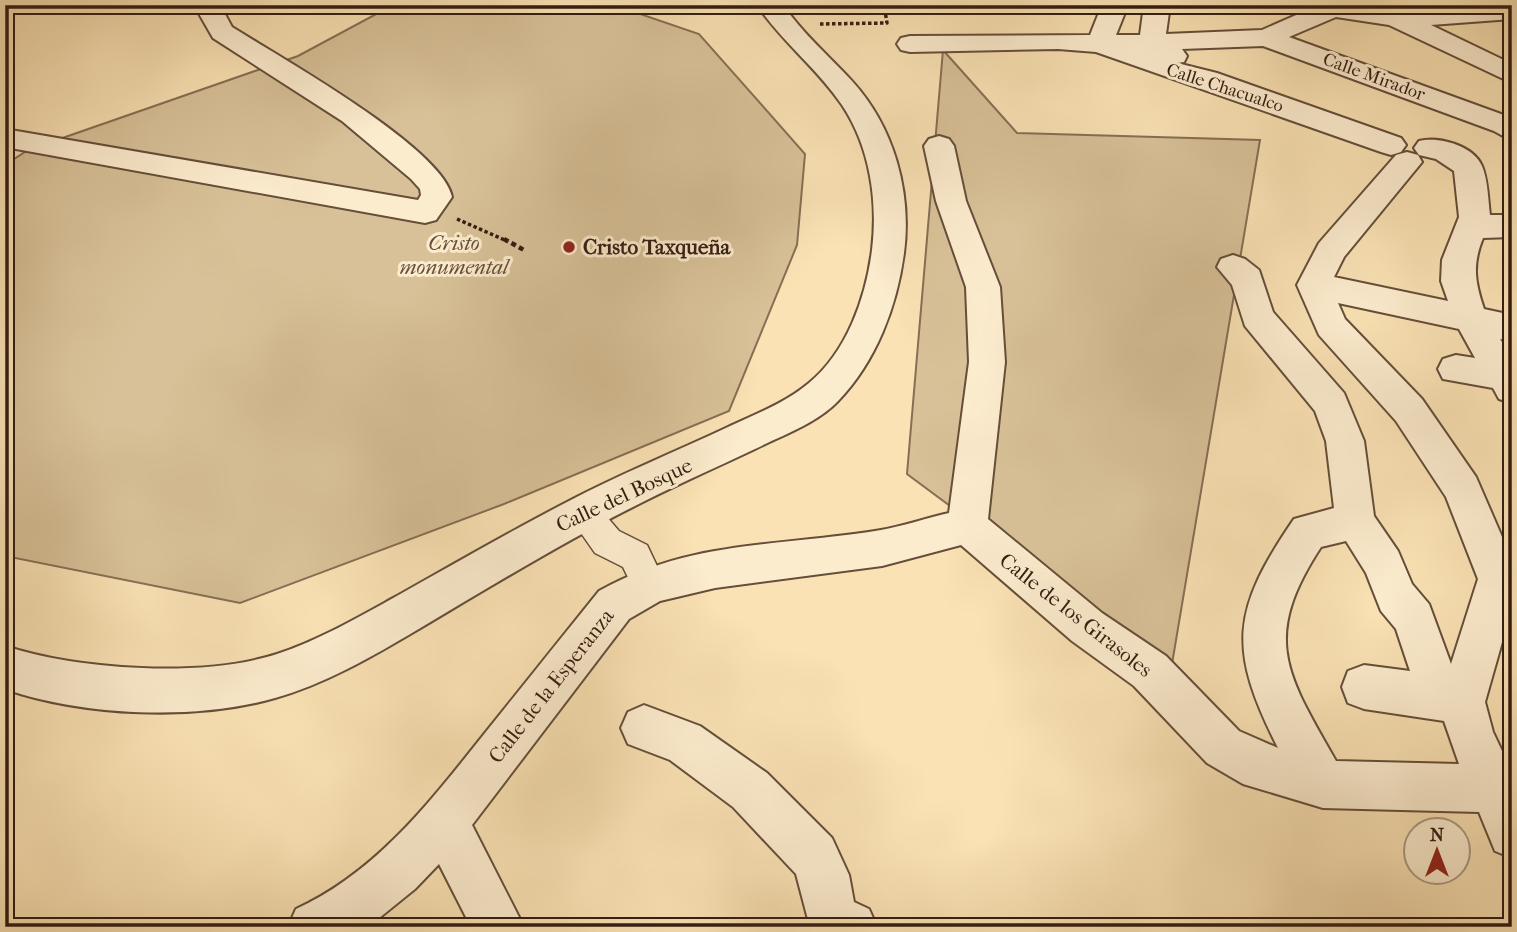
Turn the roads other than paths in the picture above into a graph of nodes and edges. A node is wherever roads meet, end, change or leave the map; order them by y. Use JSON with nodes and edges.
{"nodes":[{"id":1,"x":207,"y":5,"type":"edge"},
{"id":2,"x":1110,"y":5,"type":"edge"},
{"id":3,"x":1157,"y":5,"type":"edge"},
{"id":4,"x":1274,"y":5,"type":"edge"},
{"id":5,"x":1339,"y":7,"type":"edge"},
{"id":6,"x":1473,"y":10,"type":"edge"},
{"id":7,"x":1512,"y":11,"type":"edge"},
{"id":8,"x":776,"y":14,"type":"edge"},
{"id":9,"x":1395,"y":18,"type":"junction"},
{"id":10,"x":1512,"y":30,"type":"edge"},
{"id":11,"x":1266,"y":38,"type":"junction"},
{"id":12,"x":1152,"y":41,"type":"junction"},
{"id":13,"x":910,"y":44,"type":"dead end"},
{"id":14,"x":1100,"y":44,"type":"junction"},
{"id":15,"x":1512,"y":75,"type":"edge"},
{"id":16,"x":1207,"y":79,"type":"junction"},
{"id":17,"x":1512,"y":132,"type":"edge"},
{"id":18,"x":5,"y":138,"type":"edge"},
{"id":19,"x":939,"y":146,"type":"dead end"},
{"id":20,"x":1409,"y":152,"type":"junction"},
{"id":21,"x":1512,"y":226,"type":"edge"},
{"id":22,"x":1471,"y":227,"type":"junction"},
{"id":23,"x":1233,"y":267,"type":"dead end"},
{"id":24,"x":1314,"y":285,"type":"junction"},
{"id":25,"x":1470,"y":318,"type":"junction"},
{"id":26,"x":1512,"y":328,"type":"edge"},
{"id":27,"x":1456,"y":369,"type":"dead end"},
{"id":28,"x":1509,"y":383,"type":"edge"},
{"id":29,"x":583,"y":513,"type":"junction"},
{"id":30,"x":1355,"y":521,"type":"junction"},
{"id":31,"x":967,"y":526,"type":"junction"},
{"id":32,"x":649,"y":585,"type":"junction"},
{"id":33,"x":5,"y":667,"type":"edge"},
{"id":34,"x":1364,"y":687,"type":"dead end"},
{"id":35,"x":1452,"y":700,"type":"junction"},
{"id":36,"x":644,"y":728,"type":"dead end"},
{"id":37,"x":1323,"y":784,"type":"junction"},
{"id":38,"x":1494,"y":789,"type":"junction"},
{"id":39,"x":444,"y":822,"type":"junction"},
{"id":40,"x":1512,"y":834,"type":"edge"},
{"id":41,"x":837,"y":924,"type":"edge"},
{"id":42,"x":314,"y":927,"type":"edge"},
{"id":43,"x":498,"y":927,"type":"edge"}],
"edges":[{"from":1,"to":18,"type":"street"},
{"from":2,"to":14,"type":"street"},
{"from":3,"to":12,"type":"street"},
{"from":4,"to":11,"type":"street"},
{"from":5,"to":9,"type":"street"},
{"from":5,"to":11,"type":"street"},
{"from":6,"to":7,"type":"street"},
{"from":6,"to":9,"type":"street"},
{"from":6,"to":10,"type":"street"},
{"from":8,"to":29,"type":"street","name":"Calle del Bosque"},
{"from":9,"to":15,"type":"street"},
{"from":11,"to":12,"type":"street"},
{"from":11,"to":17,"type":"street","name":"Calle Mirador"},
{"from":12,"to":14,"type":"street"},
{"from":12,"to":16,"type":"street"},
{"from":13,"to":14,"type":"street"},
{"from":14,"to":16,"type":"street","name":"Calle Chacualco"},
{"from":16,"to":20,"type":"street","name":"Calle Chacualco"},
{"from":19,"to":31,"type":"street"},
{"from":20,"to":22,"type":"street"},
{"from":20,"to":24,"type":"street"},
{"from":21,"to":22,"type":"street"},
{"from":22,"to":25,"type":"street"},
{"from":23,"to":30,"type":"street"},
{"from":24,"to":25,"type":"street"},
{"from":24,"to":35,"type":"street"},
{"from":25,"to":26,"type":"street"},
{"from":25,"to":28,"type":"street"},
{"from":27,"to":28,"type":"street"},
{"from":29,"to":32,"type":"street"},
{"from":29,"to":33,"type":"street","name":"Calle del Bosque"},
{"from":30,"to":35,"type":"street"},
{"from":30,"to":37,"type":"street"},
{"from":31,"to":32,"type":"street","name":"Calle de la Esperanza"},
{"from":31,"to":37,"type":"street","name":"Calle de los Girasoles"},
{"from":32,"to":39,"type":"street","name":"Calle de la Esperanza"},
{"from":34,"to":35,"type":"street"},
{"from":35,"to":38,"type":"street"},
{"from":36,"to":41,"type":"street"},
{"from":37,"to":38,"type":"street","name":"Calle de los Girasoles"},
{"from":38,"to":40,"type":"street"},
{"from":39,"to":42,"type":"street","name":"Calle de la Esperanza"},
{"from":39,"to":43,"type":"street"}]}
